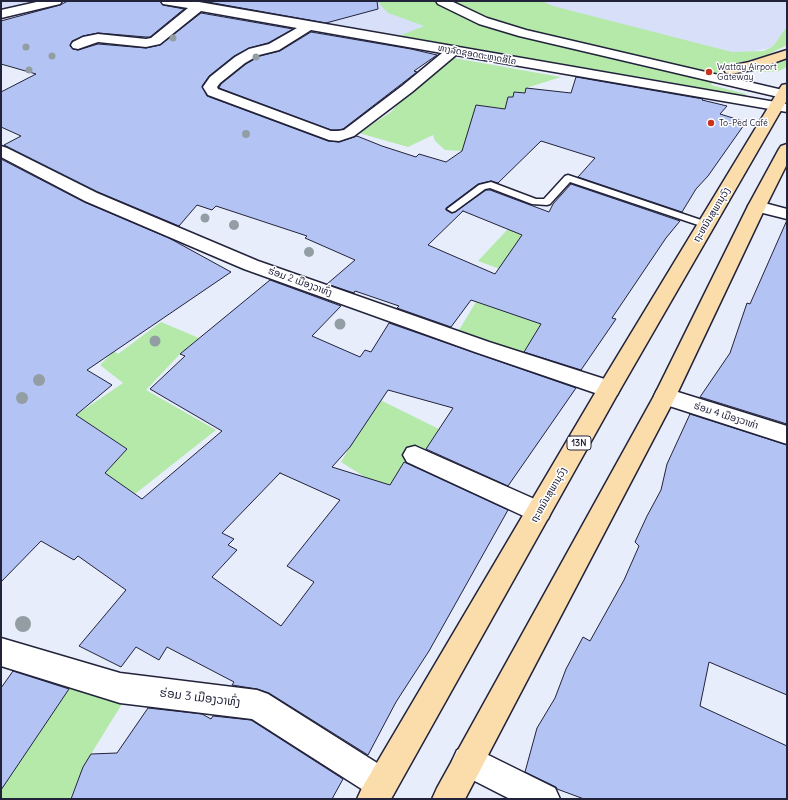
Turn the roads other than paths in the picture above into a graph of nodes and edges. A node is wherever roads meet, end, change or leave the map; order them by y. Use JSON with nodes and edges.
{"nodes":[{"id":1,"x":56,"y":1,"type":"edge"},
{"id":2,"x":167,"y":1,"type":"edge"},
{"id":3,"x":442,"y":1,"type":"edge"},
{"id":4,"x":466,"y":1,"type":"edge"},
{"id":5,"x":199,"y":6,"type":"junction"},
{"id":6,"x":1,"y":14,"type":"edge"},
{"id":7,"x":309,"y":26,"type":"junction"},
{"id":8,"x":560,"y":31,"type":"junction"},
{"id":9,"x":550,"y":40,"type":"junction"},
{"id":10,"x":78,"y":45,"type":"dead end"},
{"id":11,"x":453,"y":52,"type":"junction"},
{"id":12,"x":787,"y":54,"type":"edge"},
{"id":13,"x":731,"y":70,"type":"junction"},
{"id":14,"x":785,"y":96,"type":"edge"},
{"id":15,"x":787,"y":149,"type":"edge"},
{"id":16,"x":1,"y":151,"type":"edge"},
{"id":17,"x":757,"y":206,"type":"junction"},
{"id":18,"x":452,"y":209,"type":"dead end"},
{"id":19,"x":787,"y":214,"type":"edge"},
{"id":20,"x":707,"y":225,"type":"junction"},
{"id":21,"x":609,"y":389,"type":"junction"},
{"id":22,"x":665,"y":396,"type":"junction"},
{"id":23,"x":787,"y":435,"type":"edge"},
{"id":24,"x":415,"y":455,"type":"dead end"},
{"id":25,"x":539,"y":512,"type":"junction"},
{"id":26,"x":1,"y":652,"type":"edge"},
{"id":27,"x":468,"y":760,"type":"junction"},
{"id":28,"x":378,"y":792,"type":"edge"},
{"id":29,"x":448,"y":799,"type":"edge"},
{"id":30,"x":544,"y":799,"type":"edge"}],
"edges":[{"from":1,"to":6,"type":"street"},
{"from":2,"to":5,"type":"street","name":"ທາງລັດຊອດຕະຫຼາດສີໄຄ"},
{"from":3,"to":9,"type":"street"},
{"from":4,"to":8,"type":"street"},
{"from":5,"to":7,"type":"street","name":"ທາງລັດຊອດຕະຫຼາດສີໄຄ"},
{"from":5,"to":10,"type":"street"},
{"from":7,"to":11,"type":"street","name":"ທາງລັດຊອດຕະຫຼາດສີໄຄ"},
{"from":7,"to":11,"type":"street"},
{"from":8,"to":9,"type":"street"},
{"from":8,"to":13,"type":"street"},
{"from":9,"to":14,"type":"street"},
{"from":11,"to":14,"type":"street","name":"ທາງລັດຊອດຕະຫຼາດສີໄຄ"},
{"from":12,"to":13,"type":"highway"},
{"from":13,"to":14,"type":"street"},
{"from":14,"to":20,"type":"highway","name":"ຖະຫນົນສຸພານຸວົງ","number":"13N"},
{"from":15,"to":17,"type":"highway"},
{"from":16,"to":21,"type":"street","name":"ຮ່ອມ 2 ເມືອງວາທົ່ງ"},
{"from":17,"to":19,"type":"street"},
{"from":17,"to":22,"type":"highway"},
{"from":18,"to":20,"type":"lane"},
{"from":20,"to":21,"type":"highway","name":"ຖະຫນົນສຸພານຸວົງ","number":"13N"},
{"from":21,"to":25,"type":"highway","name":"ຖະຫນົນສຸພານຸວົງ","number":"13N"},
{"from":22,"to":23,"type":"street","name":"ຮ່ອມ 4 ເມືອງວາທ່າ"},
{"from":22,"to":27,"type":"highway"},
{"from":24,"to":25,"type":"street"},
{"from":25,"to":28,"type":"highway","name":"ຖະຫນົນສຸພານຸວົງ","number":"13N"},
{"from":26,"to":28,"type":"street","name":"ຮ່ອມ 3 ເມືອງວາທົ່ງ"},
{"from":27,"to":29,"type":"highway"},
{"from":27,"to":30,"type":"street"}]}
